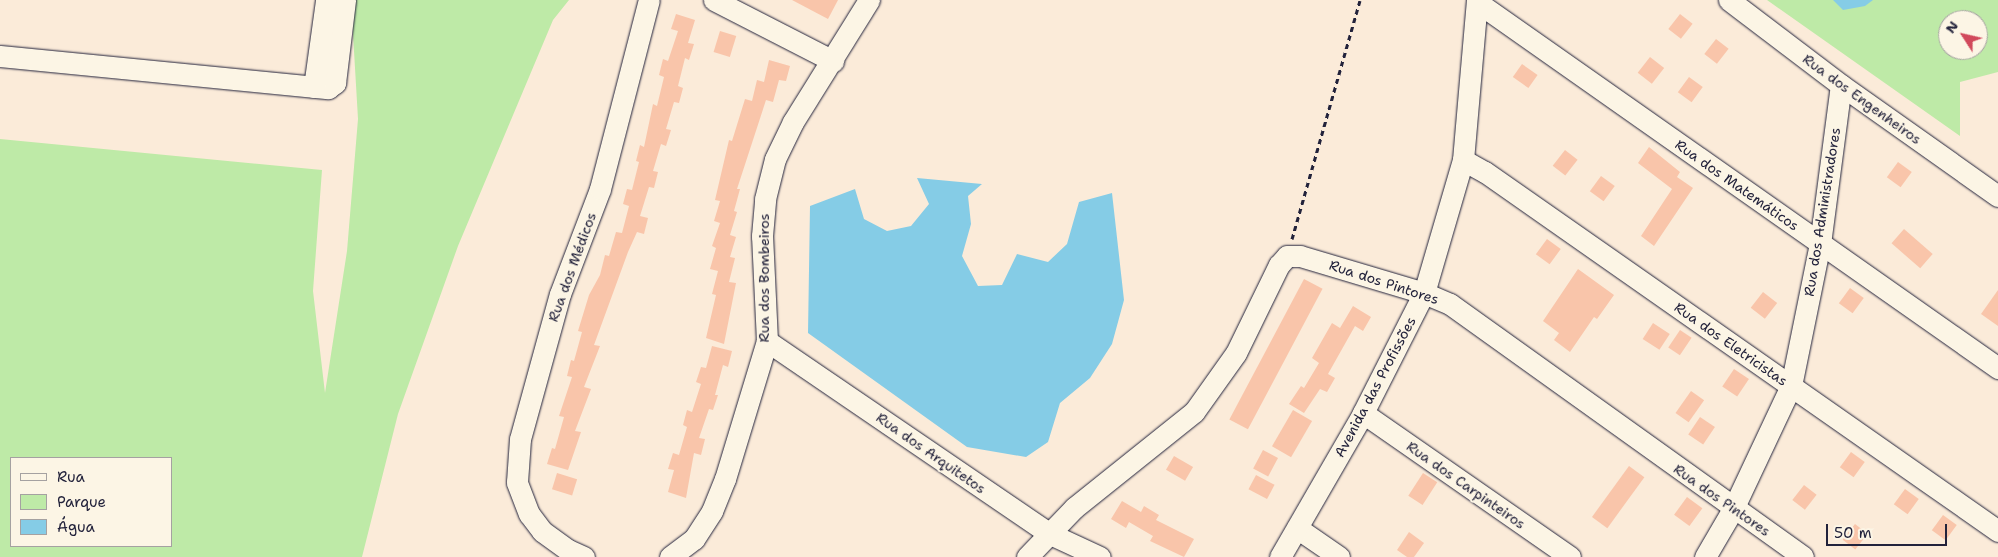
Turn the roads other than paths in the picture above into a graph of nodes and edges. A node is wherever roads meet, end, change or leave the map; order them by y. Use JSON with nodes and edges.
{"nodes":[{"id":1,"x":326,"y":0,"type":"edge"},
{"id":2,"x":345,"y":0,"type":"edge"},
{"id":3,"x":649,"y":0,"type":"edge"},
{"id":4,"x":714,"y":0,"type":"edge"},
{"id":5,"x":869,"y":0,"type":"edge"},
{"id":6,"x":1729,"y":0,"type":"edge"},
{"id":7,"x":1477,"y":1,"type":"edge"},
{"id":8,"x":0,"y":56,"type":"edge"},
{"id":9,"x":833,"y":61,"type":"junction"},
{"id":10,"x":1841,"y":85,"type":"junction"},
{"id":11,"x":314,"y":87,"type":"junction"},
{"id":12,"x":1462,"y":160,"type":"junction"},
{"id":13,"x":1998,"y":196,"type":"edge"},
{"id":14,"x":1820,"y":244,"type":"junction"},
{"id":15,"x":1424,"y":293,"type":"junction"},
{"id":16,"x":767,"y":341,"type":"junction"},
{"id":17,"x":1998,"y":368,"type":"edge"},
{"id":18,"x":1791,"y":386,"type":"junction"},
{"id":19,"x":1363,"y":413,"type":"junction"},
{"id":20,"x":1733,"y":508,"type":"junction"},
{"id":21,"x":1297,"y":528,"type":"junction"},
{"id":22,"x":1998,"y":531,"type":"edge"},
{"id":23,"x":1048,"y":533,"type":"junction"},
{"id":24,"x":584,"y":557,"type":"edge"},
{"id":25,"x":670,"y":557,"type":"edge"},
{"id":26,"x":1027,"y":557,"type":"edge"},
{"id":27,"x":1100,"y":557,"type":"edge"},
{"id":28,"x":1280,"y":557,"type":"edge"},
{"id":29,"x":1339,"y":557,"type":"edge"},
{"id":30,"x":1570,"y":557,"type":"edge"},
{"id":31,"x":1704,"y":557,"type":"edge"},
{"id":32,"x":1803,"y":557,"type":"edge"}],
"edges":[{"from":1,"to":11,"type":"street"},
{"from":2,"to":11,"type":"street"},
{"from":3,"to":24,"type":"street","name":"Rua dos Médicos"},
{"from":4,"to":9,"type":"street"},
{"from":5,"to":9,"type":"street","name":"Rua dos Bombeiros"},
{"from":6,"to":10,"type":"street","name":"Rua dos Engenheiros"},
{"from":7,"to":12,"type":"street","name":"Avenida das Profissões"},
{"from":7,"to":14,"type":"street","name":"Rua dos Matemáticos"},
{"from":8,"to":11,"type":"street"},
{"from":9,"to":16,"type":"street","name":"Rua dos Bombeiros"},
{"from":10,"to":13,"type":"street","name":"Rua dos Engenheiros"},
{"from":10,"to":14,"type":"street","name":"Rua dos Administradores"},
{"from":12,"to":15,"type":"street","name":"Avenida das Profissões"},
{"from":12,"to":18,"type":"street","name":"Rua dos Eletricistas"},
{"from":14,"to":17,"type":"street","name":"Rua dos Matemáticos"},
{"from":14,"to":18,"type":"street","name":"Rua dos Administradores"},
{"from":15,"to":19,"type":"street","name":"Avenida das Profissões"},
{"from":15,"to":20,"type":"street","name":"Rua dos Pintores"},
{"from":15,"to":23,"type":"street","name":"Rua dos Pintores"},
{"from":16,"to":23,"type":"street","name":"Rua dos Arquitetos"},
{"from":16,"to":25,"type":"street","name":"Rua dos Bombeiros"},
{"from":18,"to":20,"type":"street","name":"Rua dos Administradores"},
{"from":18,"to":22,"type":"street","name":"Rua dos Eletricistas"},
{"from":19,"to":21,"type":"street","name":"Avenida das Profissões"},
{"from":19,"to":30,"type":"street","name":"Rua dos Carpinteiros"},
{"from":20,"to":31,"type":"street","name":"Rua dos Administradores"},
{"from":20,"to":32,"type":"street","name":"Rua dos Pintores"},
{"from":21,"to":28,"type":"street","name":"Avenida das Profissões"},
{"from":21,"to":29,"type":"street"},
{"from":23,"to":26,"type":"street"},
{"from":23,"to":27,"type":"street","name":"Rua dos Arquitetos"}]}
